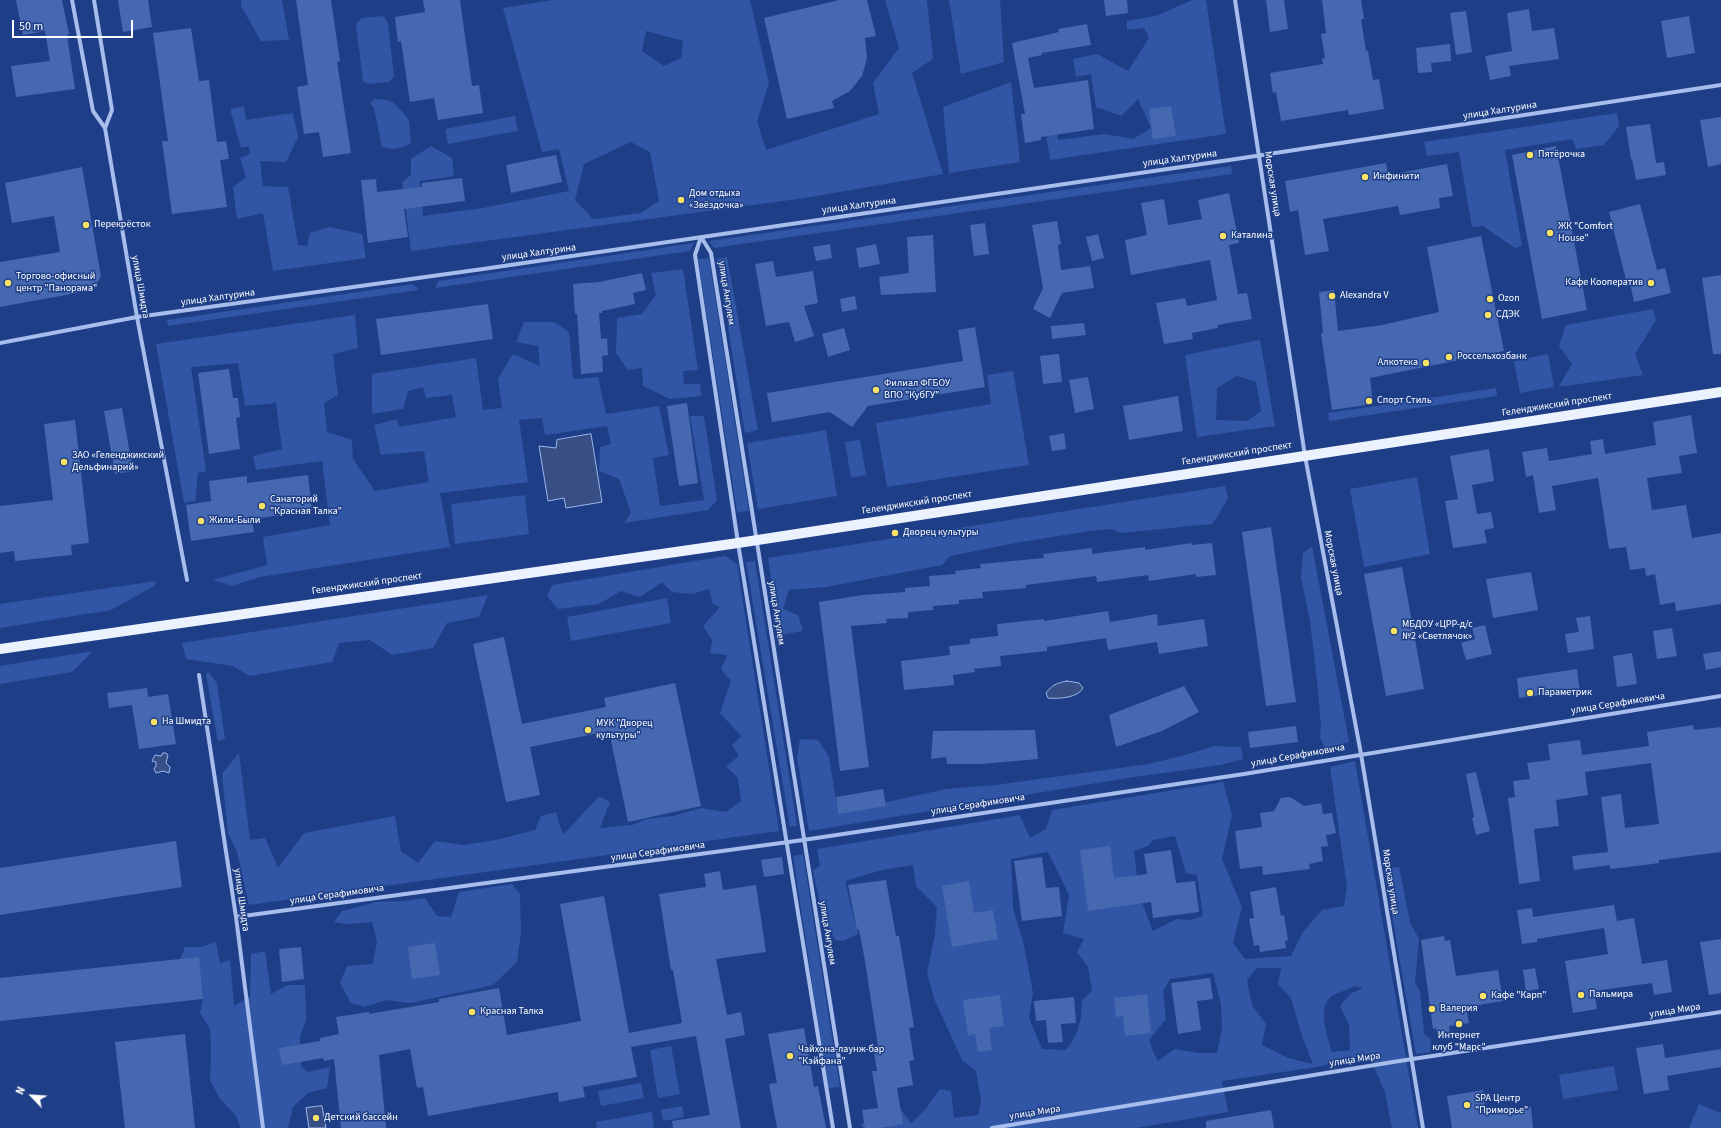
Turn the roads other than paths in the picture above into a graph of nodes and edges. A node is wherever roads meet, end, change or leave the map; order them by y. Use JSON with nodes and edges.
{"nodes":[{"id":1,"x":72,"y":0,"type":"edge"},
{"id":2,"x":94,"y":0,"type":"edge"},
{"id":3,"x":1235,"y":0,"type":"edge"},
{"id":4,"x":1721,"y":85,"type":"edge"},
{"id":5,"x":105,"y":128,"type":"junction"},
{"id":6,"x":1259,"y":155,"type":"junction"},
{"id":7,"x":701,"y":237,"type":"junction"},
{"id":8,"x":137,"y":317,"type":"junction"},
{"id":9,"x":0,"y":344,"type":"edge"},
{"id":10,"x":1721,"y":392,"type":"edge"},
{"id":11,"x":1304,"y":456,"type":"junction"},
{"id":12,"x":756,"y":539,"type":"junction"},
{"id":13,"x":738,"y":543,"type":"junction"},
{"id":14,"x":187,"y":580,"type":"dead end"},
{"id":15,"x":0,"y":649,"type":"edge"},
{"id":16,"x":199,"y":675,"type":"dead end"},
{"id":17,"x":1721,"y":696,"type":"edge"},
{"id":18,"x":1361,"y":754,"type":"junction"},
{"id":19,"x":803,"y":840,"type":"junction"},
{"id":20,"x":787,"y":842,"type":"junction"},
{"id":21,"x":236,"y":917,"type":"junction"},
{"id":22,"x":1721,"y":1012,"type":"edge"},
{"id":23,"x":1411,"y":1060,"type":"junction"},
{"id":24,"x":263,"y":1128,"type":"edge"},
{"id":25,"x":833,"y":1128,"type":"edge"},
{"id":26,"x":850,"y":1128,"type":"edge"},
{"id":27,"x":992,"y":1128,"type":"edge"},
{"id":28,"x":1423,"y":1128,"type":"edge"}],
"edges":[{"from":1,"to":5,"type":"street","name":"улица Шмидта"},
{"from":2,"to":5,"type":"street"},
{"from":3,"to":6,"type":"street","name":"Морская улица"},
{"from":4,"to":6,"type":"street","name":"улица Халтурина"},
{"from":5,"to":8,"type":"street","name":"улица Шмидта"},
{"from":6,"to":7,"type":"street","name":"улица Халтурина"},
{"from":6,"to":11,"type":"street","name":"Морская улица"},
{"from":7,"to":8,"type":"street","name":"улица Халтурина"},
{"from":7,"to":12,"type":"street","name":"улица Ангулем"},
{"from":7,"to":13,"type":"street"},
{"from":8,"to":9,"type":"street","name":"улица Халтурина"},
{"from":8,"to":14,"type":"street","name":"улица Шмидта"},
{"from":10,"to":11,"type":"main road","name":"Геленджикский проспект"},
{"from":11,"to":12,"type":"main road","name":"Геленджикский проспект"},
{"from":11,"to":18,"type":"street","name":"Морская улица"},
{"from":12,"to":13,"type":"main road","name":"Геленджикский проспект"},
{"from":12,"to":19,"type":"street","name":"улица Ангулем"},
{"from":13,"to":15,"type":"main road","name":"Геленджикский проспект"},
{"from":13,"to":20,"type":"street"},
{"from":16,"to":21,"type":"street","name":"улица Шмидта"},
{"from":17,"to":18,"type":"street","name":"улица Серафимовича"},
{"from":18,"to":19,"type":"street","name":"улица Серафимовича"},
{"from":18,"to":23,"type":"street","name":"Морская улица"},
{"from":19,"to":20,"type":"street","name":"улица Серафимовича"},
{"from":19,"to":26,"type":"street","name":"улица Ангулем"},
{"from":20,"to":21,"type":"street","name":"улица Серафимовича"},
{"from":20,"to":25,"type":"street"},
{"from":21,"to":24,"type":"street","name":"улица Шмидта"},
{"from":22,"to":23,"type":"street","name":"улица Мира"},
{"from":23,"to":27,"type":"street","name":"улица Мира"},
{"from":23,"to":28,"type":"street","name":"Морская улица"}]}
